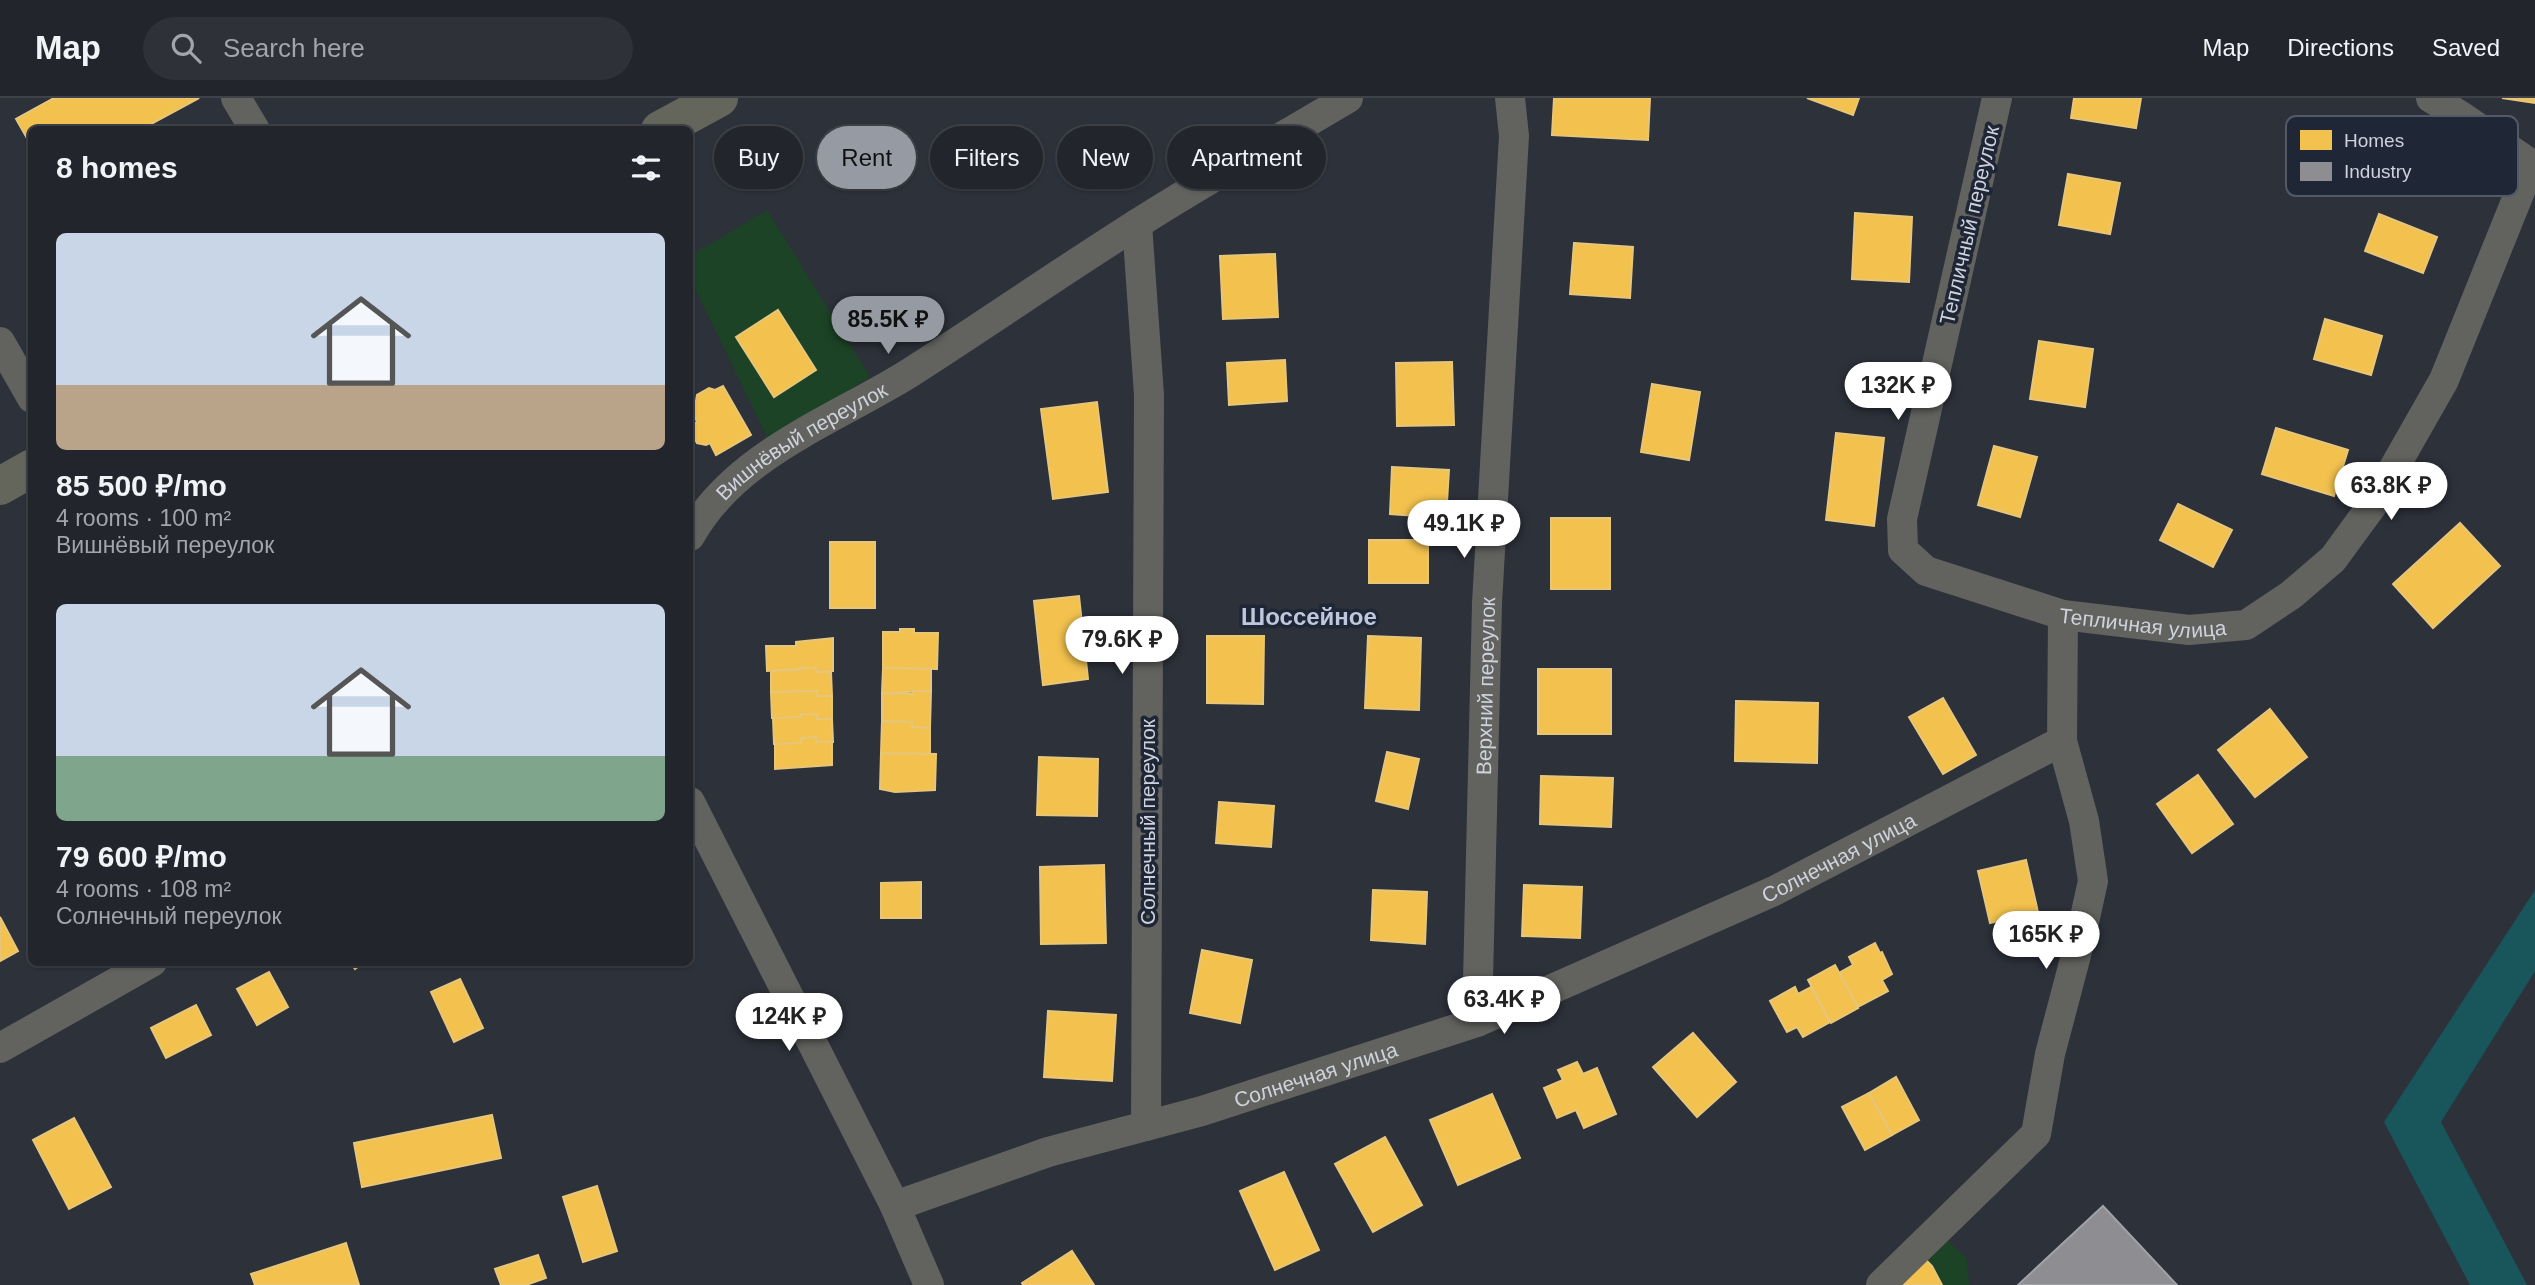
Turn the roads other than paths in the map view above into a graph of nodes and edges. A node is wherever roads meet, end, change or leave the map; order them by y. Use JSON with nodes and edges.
{"nodes":[{"id":1,"x":236,"y":98,"type":"edge"},
{"id":2,"x":719,"y":98,"type":"edge"},
{"id":3,"x":1348,"y":98,"type":"edge"},
{"id":4,"x":1510,"y":98,"type":"edge"},
{"id":5,"x":1997,"y":98,"type":"edge"},
{"id":6,"x":2431,"y":98,"type":"edge"},
{"id":7,"x":2461,"y":116,"type":"edge"},
{"id":8,"x":253,"y":126,"type":"edge"},
{"id":9,"x":667,"y":126,"type":"edge"},
{"id":10,"x":2518,"y":155,"type":"edge"},
{"id":11,"x":2533,"y":165,"type":"edge"},
{"id":12,"x":1138,"y":224,"type":"junction"},
{"id":13,"x":0,"y":342,"type":"edge"},
{"id":14,"x":17,"y":386,"type":"edge"},
{"id":15,"x":28,"y":470,"type":"edge"},
{"id":16,"x":0,"y":486,"type":"edge"},
{"id":17,"x":693,"y":530,"type":"edge"},
{"id":18,"x":2063,"y":615,"type":"junction"},
{"id":19,"x":2062,"y":741,"type":"junction"},
{"id":20,"x":693,"y":808,"type":"edge"},
{"id":21,"x":145,"y":966,"type":"edge"},
{"id":22,"x":1477,"y":1021,"type":"junction"},
{"id":23,"x":0,"y":1048,"type":"edge"},
{"id":24,"x":1146,"y":1126,"type":"junction"},
{"id":25,"x":895,"y":1206,"type":"junction"},
{"id":26,"x":929,"y":1285,"type":"edge"},
{"id":27,"x":1881,"y":1285,"type":"edge"}],
"edges":[{"from":1,"to":8,"type":"street"},
{"from":2,"to":9,"type":"main road"},
{"from":3,"to":12,"type":"street","name":"Вишнёвый переулок"},
{"from":4,"to":22,"type":"street","name":"Верхний переулок"},
{"from":5,"to":18,"type":"street","name":"Тепличный переулок"},
{"from":6,"to":7,"type":"street","name":"Тепличная улица"},
{"from":10,"to":11,"type":"street","name":"Тепличная улица"},
{"from":11,"to":18,"type":"street","name":"Тепличная улица"},
{"from":12,"to":17,"type":"street","name":"Вишнёвый переулок"},
{"from":12,"to":24,"type":"street","name":"Солнечный переулок"},
{"from":13,"to":14,"type":"street"},
{"from":15,"to":16,"type":"main road"},
{"from":18,"to":19,"type":"street","name":"Тепличная улица"},
{"from":19,"to":22,"type":"street","name":"Солнечная улица"},
{"from":19,"to":27,"type":"street","name":"Тепличная улица"},
{"from":20,"to":25,"type":"street"},
{"from":21,"to":23,"type":"street"},
{"from":22,"to":24,"type":"street","name":"Солнечная улица"},
{"from":24,"to":25,"type":"street","name":"Солнечная улица"},
{"from":25,"to":26,"type":"street"}]}
